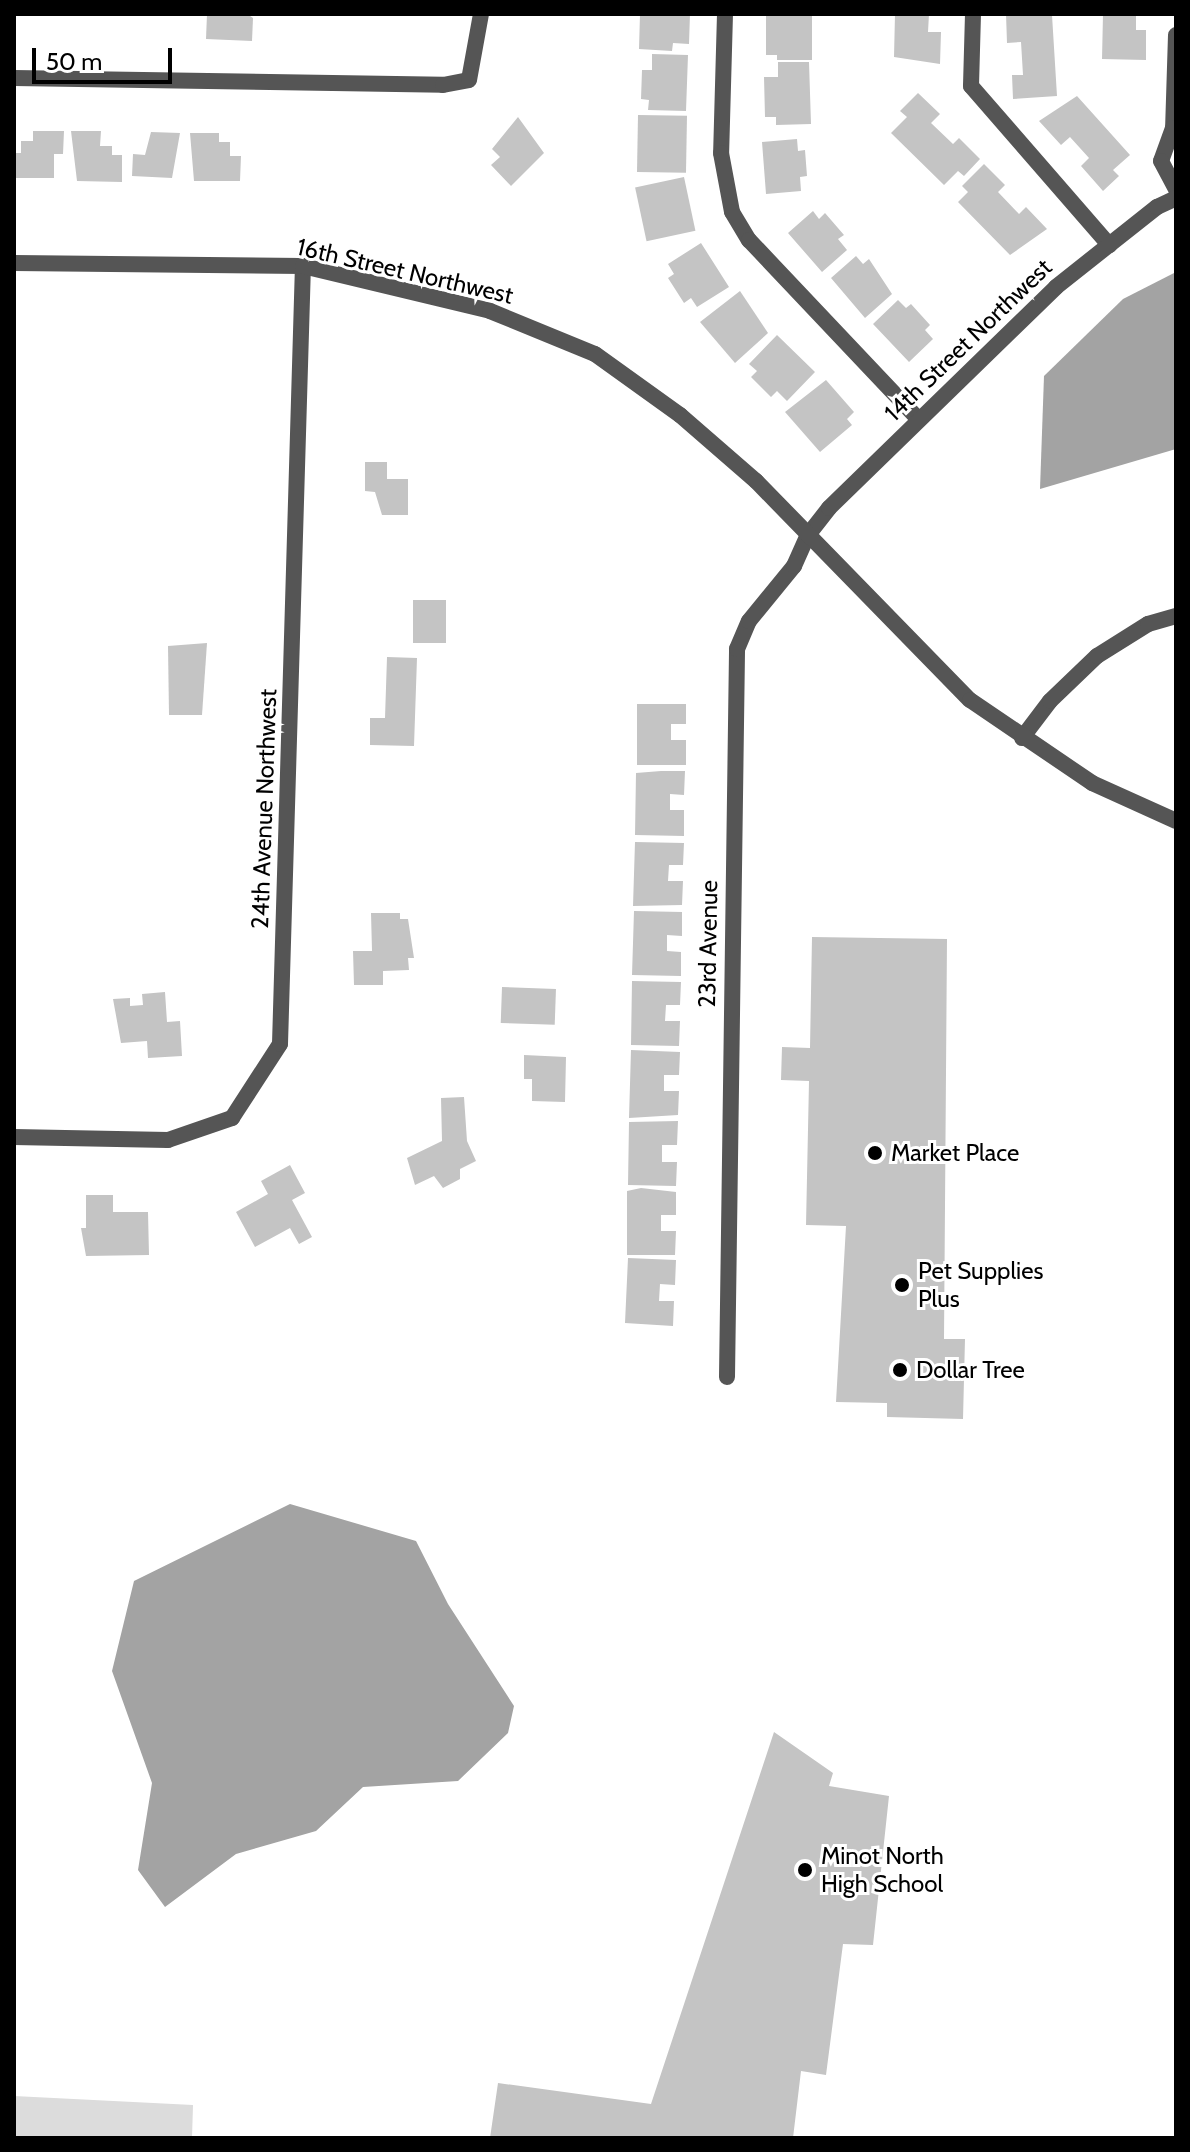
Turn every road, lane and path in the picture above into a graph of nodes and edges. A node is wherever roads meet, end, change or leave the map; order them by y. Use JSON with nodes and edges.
{"nodes":[{"id":1,"x":481,"y":14,"type":"edge"},
{"id":2,"x":725,"y":14,"type":"edge"},
{"id":3,"x":973,"y":14,"type":"edge"},
{"id":4,"x":1176,"y":35,"type":"edge"},
{"id":5,"x":14,"y":78,"type":"edge"},
{"id":6,"x":1176,"y":189,"type":"edge"},
{"id":7,"x":1176,"y":198,"type":"edge"},
{"id":8,"x":1109,"y":245,"type":"junction"},
{"id":9,"x":14,"y":263,"type":"edge"},
{"id":10,"x":303,"y":266,"type":"junction"},
{"id":11,"x":918,"y":419,"type":"junction"},
{"id":12,"x":808,"y":535,"type":"junction"},
{"id":13,"x":1176,"y":616,"type":"edge"},
{"id":14,"x":1022,"y":738,"type":"junction"},
{"id":15,"x":1176,"y":821,"type":"edge"},
{"id":16,"x":14,"y":1137,"type":"edge"},
{"id":17,"x":727,"y":1377,"type":"dead end"}],
"edges":[{"from":1,"to":5,"type":"street"},
{"from":2,"to":11,"type":"street"},
{"from":3,"to":8,"type":"street"},
{"from":4,"to":6,"type":"street"},
{"from":7,"to":8,"type":"street","name":"14th Street Northwest"},
{"from":8,"to":11,"type":"street","name":"14th Street Northwest"},
{"from":9,"to":10,"type":"street","name":"16th Street Northwest"},
{"from":10,"to":12,"type":"street","name":"16th Street Northwest"},
{"from":10,"to":16,"type":"street","name":"24th Avenue Northwest"},
{"from":11,"to":12,"type":"street","name":"14th Street Northwest"},
{"from":12,"to":14,"type":"street","name":"16th Street Northwest"},
{"from":12,"to":17,"type":"street","name":"23rd Avenue"},
{"from":13,"to":14,"type":"street"},
{"from":14,"to":15,"type":"street","name":"16th Street Northwest"}]}
